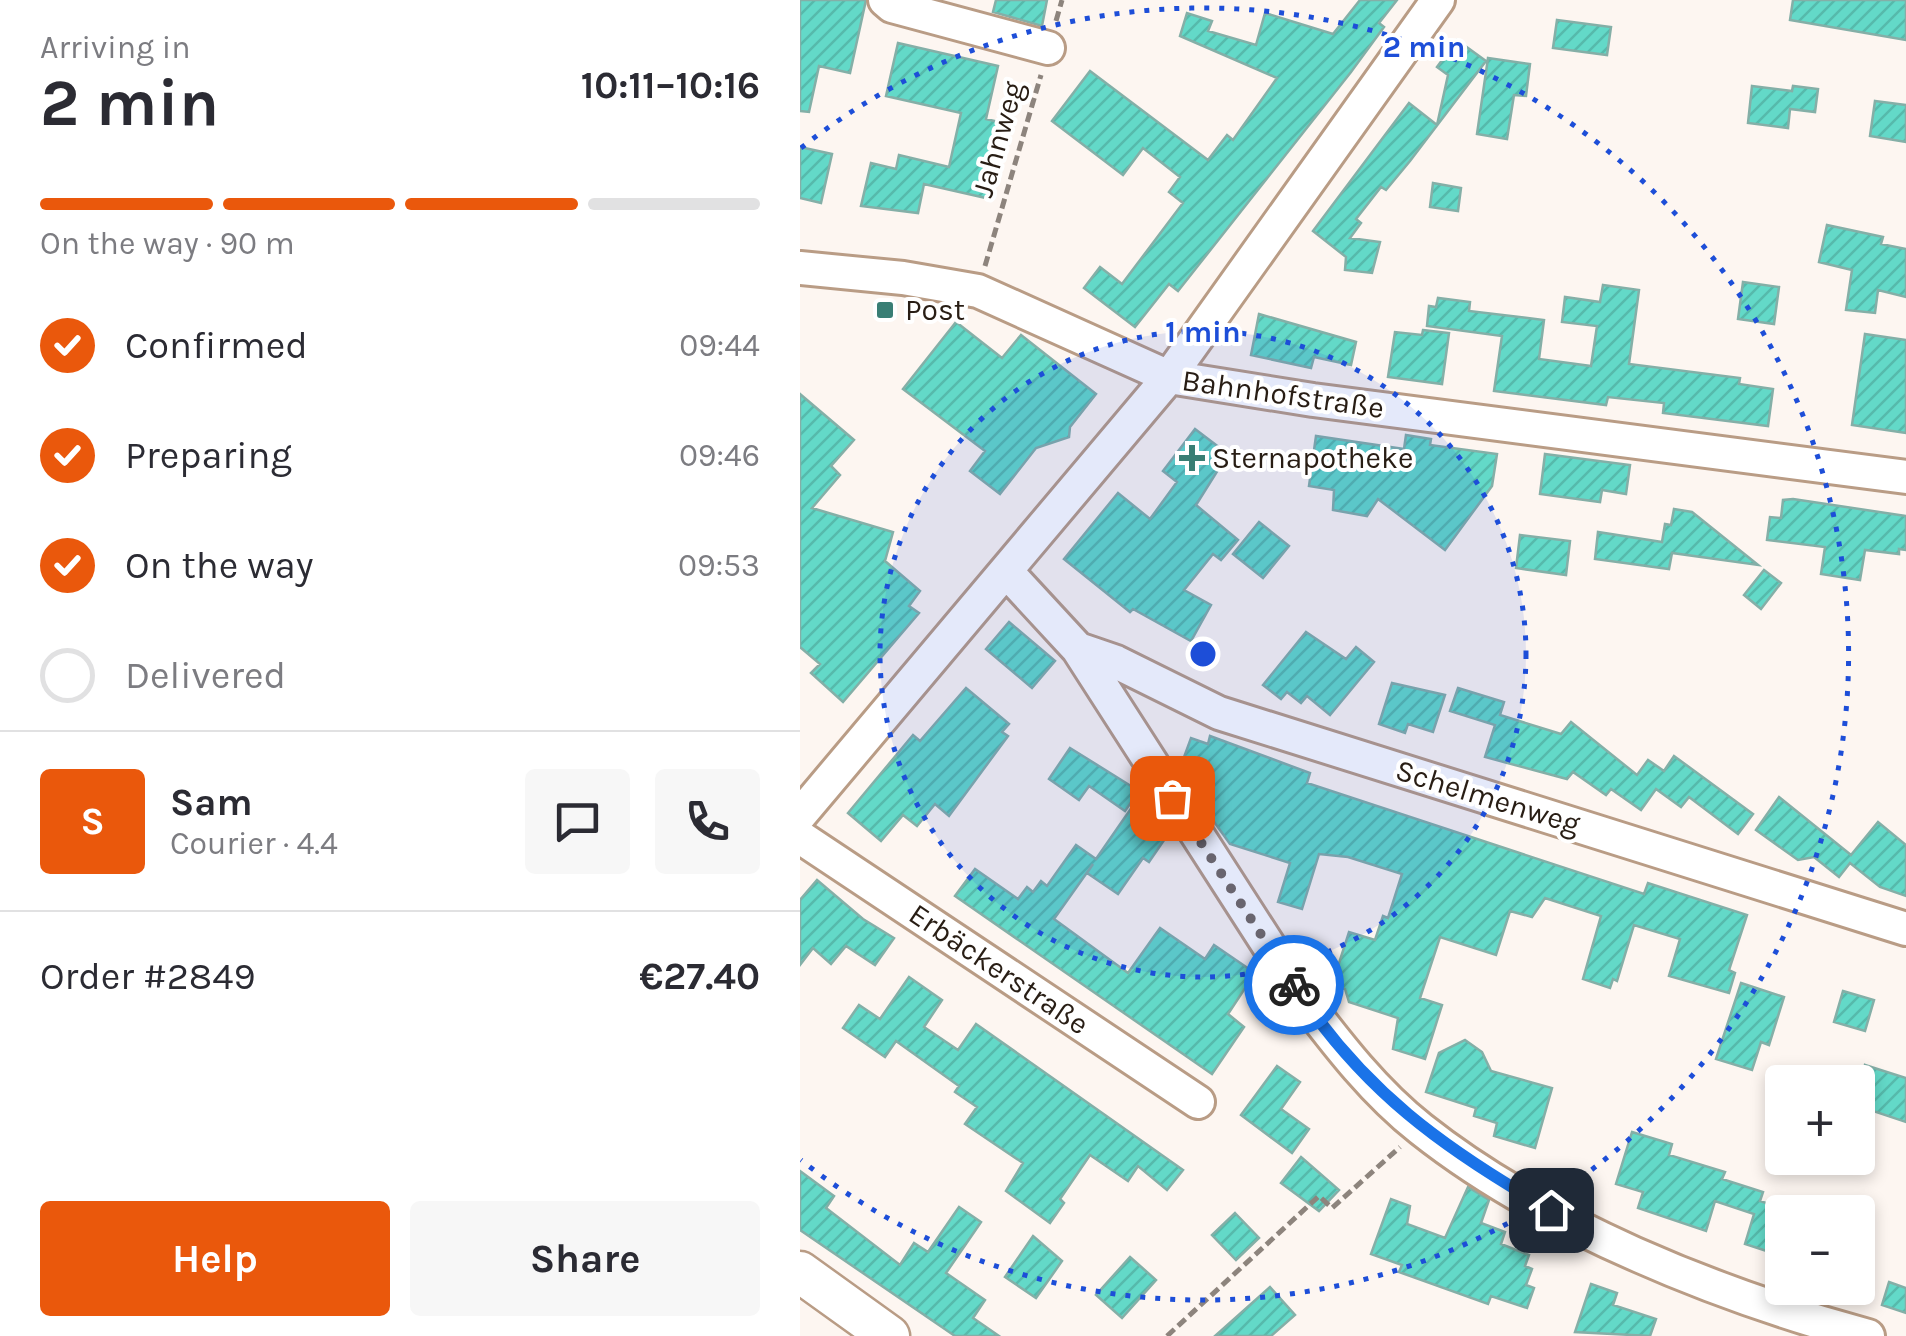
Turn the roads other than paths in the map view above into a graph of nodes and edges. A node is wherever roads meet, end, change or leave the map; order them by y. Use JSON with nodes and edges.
{"nodes":[{"id":1,"x":886,"y":0,"type":"edge"},
{"id":2,"x":1438,"y":0,"type":"edge"},
{"id":3,"x":1048,"y":48,"type":"road end"},
{"id":4,"x":800,"y":268,"type":"edge"},
{"id":5,"x":1169,"y":376,"type":"junction"},
{"id":6,"x":1906,"y":477,"type":"edge"},
{"id":7,"x":1006,"y":571,"type":"junction"},
{"id":8,"x":1078,"y":649,"type":"junction"},
{"id":9,"x":800,"y":816,"type":"edge"},
{"id":10,"x":800,"y":837,"type":"edge"},
{"id":11,"x":1906,"y":928,"type":"edge"},
{"id":12,"x":1198,"y":1102,"type":"dead end"},
{"id":13,"x":800,"y":1272,"type":"edge"},
{"id":14,"x":889,"y":1336,"type":"edge"},
{"id":15,"x":1868,"y":1336,"type":"edge"}],
"edges":[{"from":1,"to":3,"type":"street"},
{"from":2,"to":5,"type":"street"},
{"from":4,"to":5,"type":"street"},
{"from":5,"to":6,"type":"street","name":"Bahnhofstraße"},
{"from":5,"to":7,"type":"street","name":"Bahnhofstraße"},
{"from":7,"to":8,"type":"street"},
{"from":7,"to":9,"type":"street","name":"Bahnhofstraße"},
{"from":8,"to":11,"type":"street","name":"Schelmenweg"},
{"from":8,"to":15,"type":"street"},
{"from":10,"to":12,"type":"street","name":"Erbäckerstraße"},
{"from":13,"to":14,"type":"street"}]}
